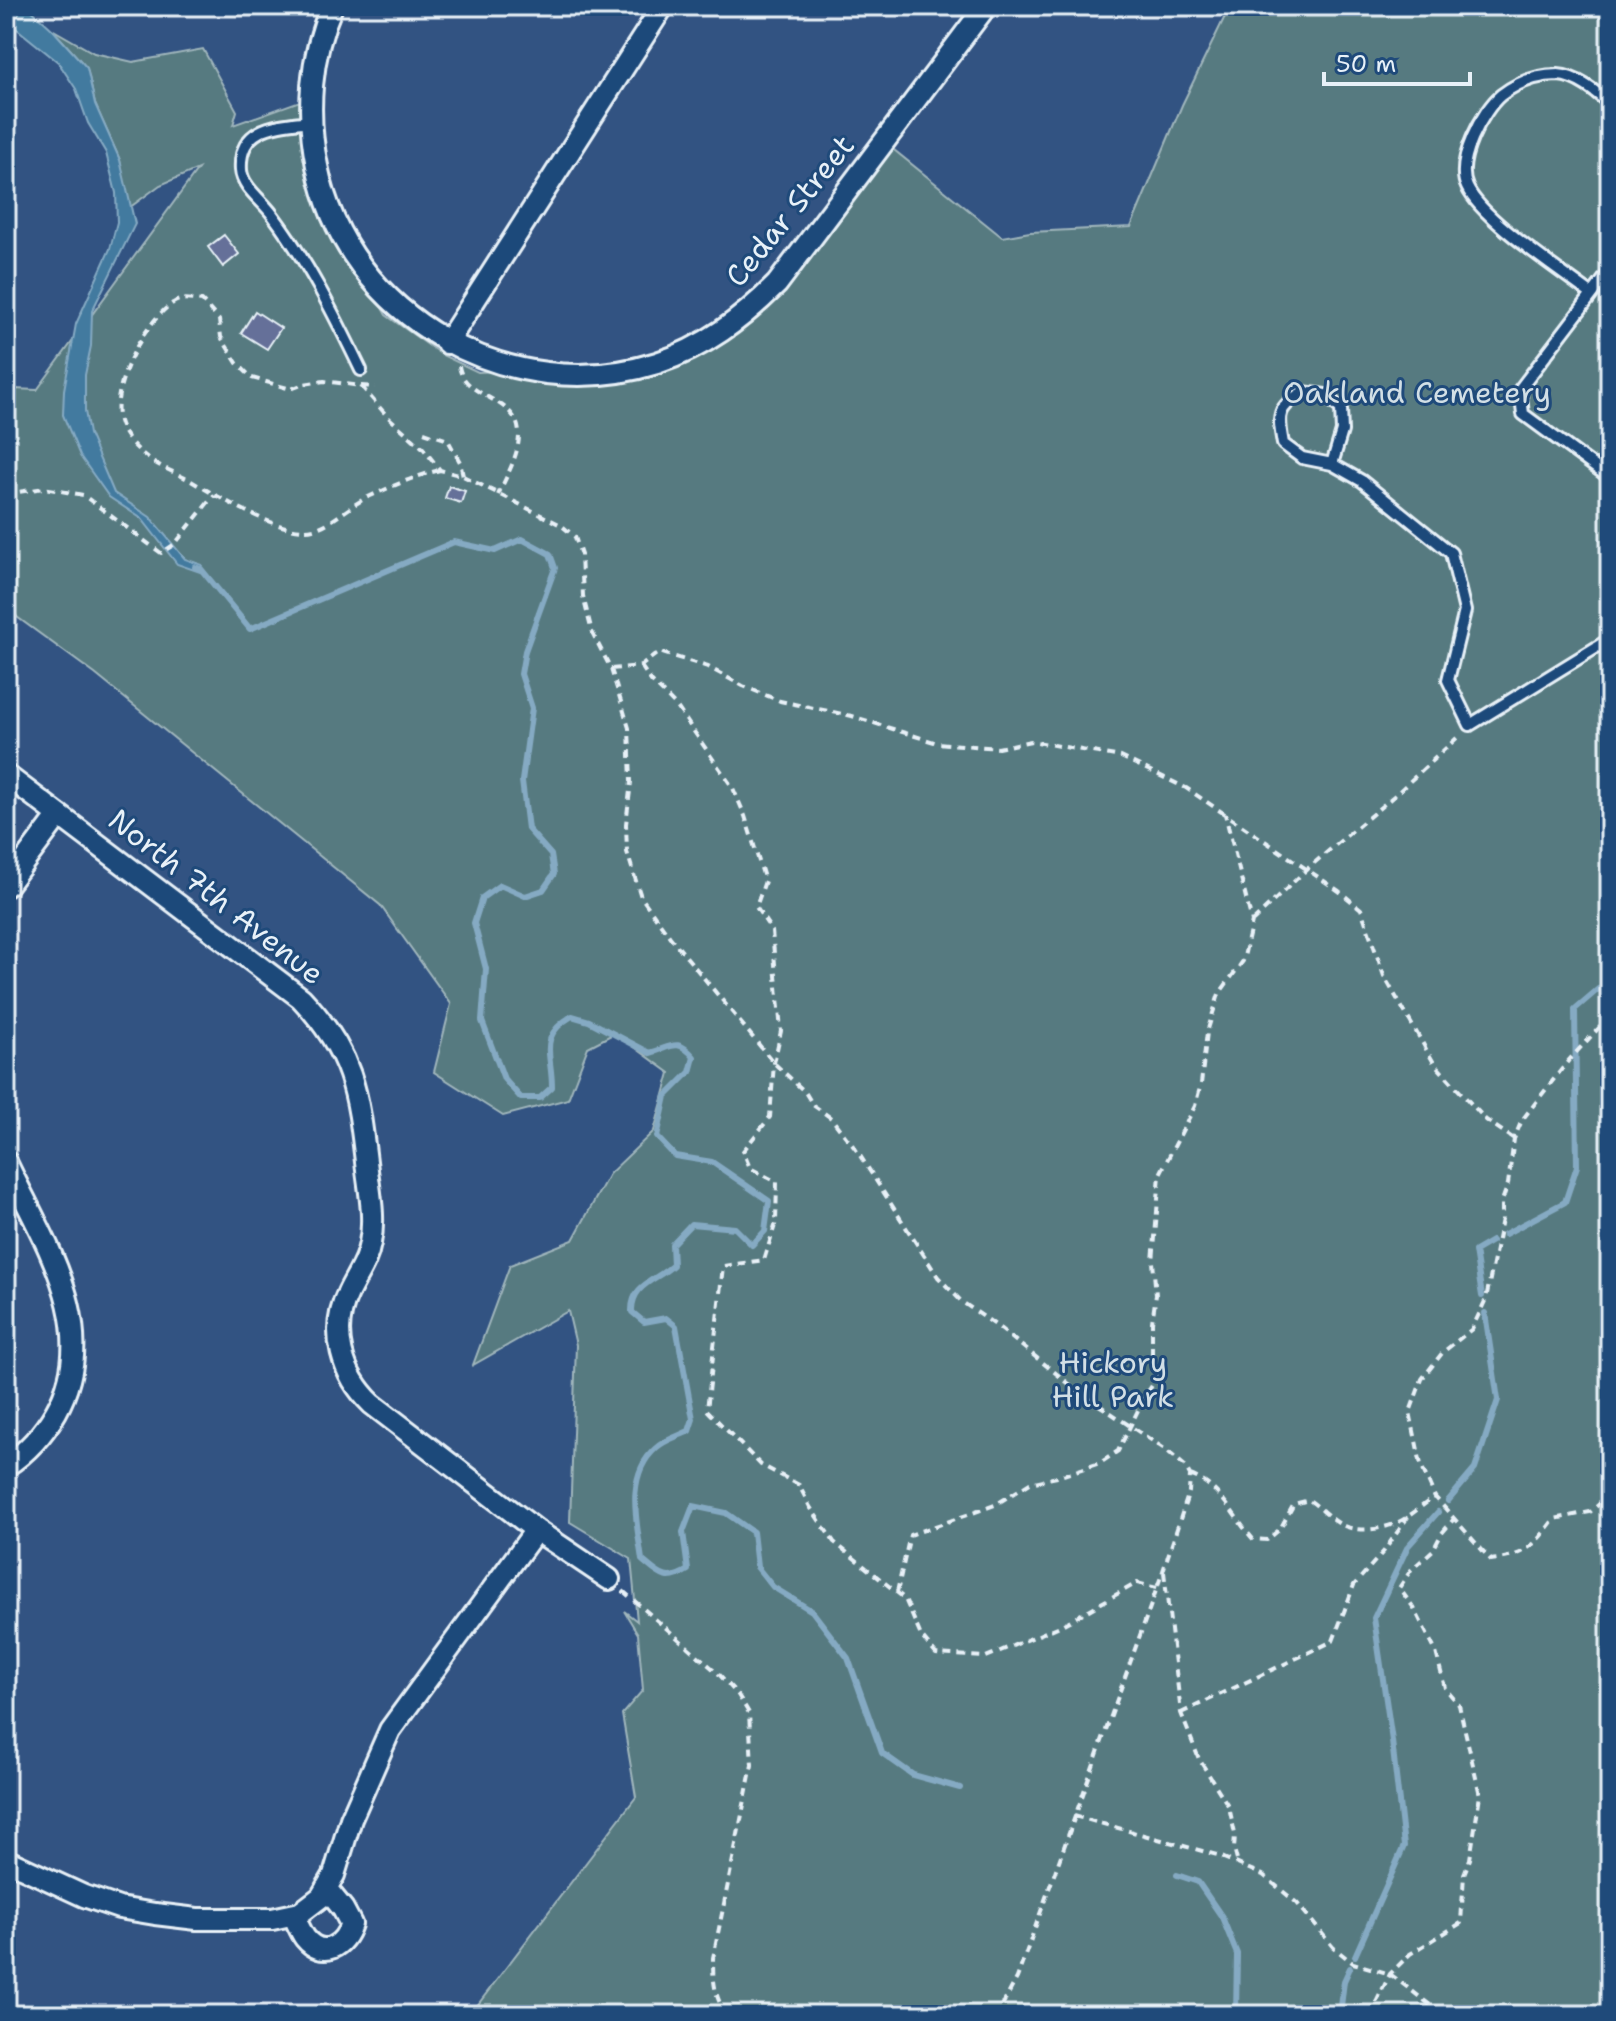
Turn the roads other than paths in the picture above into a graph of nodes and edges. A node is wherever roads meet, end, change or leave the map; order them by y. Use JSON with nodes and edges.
{"nodes":[{"id":1,"x":332,"y":6,"type":"edge"},
{"id":2,"x":663,"y":6,"type":"edge"},
{"id":3,"x":986,"y":6,"type":"edge"},
{"id":4,"x":1610,"y":104,"type":"edge"},
{"id":5,"x":311,"y":121,"type":"junction"},
{"id":6,"x":1610,"y":271,"type":"edge"},
{"id":7,"x":1591,"y":294,"type":"junction"},
{"id":8,"x":454,"y":346,"type":"junction"},
{"id":9,"x":361,"y":370,"type":"dead end"},
{"id":10,"x":1332,"y":464,"type":"junction"},
{"id":11,"x":1610,"y":478,"type":"edge"},
{"id":12,"x":1610,"y":639,"type":"edge"},
{"id":13,"x":6,"y":775,"type":"edge"},
{"id":14,"x":59,"y":815,"type":"junction"},
{"id":15,"x":6,"y":886,"type":"edge"},
{"id":16,"x":6,"y":1162,"type":"edge"},
{"id":17,"x":6,"y":1466,"type":"edge"},
{"id":18,"x":536,"y":1530,"type":"junction"},
{"id":19,"x":609,"y":1579,"type":"road end"},
{"id":20,"x":6,"y":1860,"type":"edge"},
{"id":21,"x":326,"y":1888,"type":"junction"},
{"id":22,"x":293,"y":1915,"type":"junction"}],
"edges":[{"from":1,"to":5,"type":"street","name":"Cedar Street"},
{"from":2,"to":8,"type":"street"},
{"from":3,"to":8,"type":"street","name":"Cedar Street"},
{"from":4,"to":7,"type":"lane"},
{"from":5,"to":8,"type":"street","name":"Cedar Street"},
{"from":5,"to":9,"type":"lane"},
{"from":6,"to":7,"type":"lane"},
{"from":7,"to":11,"type":"lane"},
{"from":10,"to":10,"type":"lane"},
{"from":10,"to":12,"type":"lane"},
{"from":13,"to":14,"type":"street","name":"North 7th Avenue"},
{"from":14,"to":15,"type":"street"},
{"from":14,"to":18,"type":"street","name":"North 7th Avenue"},
{"from":16,"to":17,"type":"street"},
{"from":18,"to":19,"type":"street","name":"North 7th Avenue"},
{"from":18,"to":21,"type":"street"},
{"from":20,"to":22,"type":"street"},
{"from":21,"to":22,"type":"street"},
{"from":21,"to":22,"type":"street"}]}
